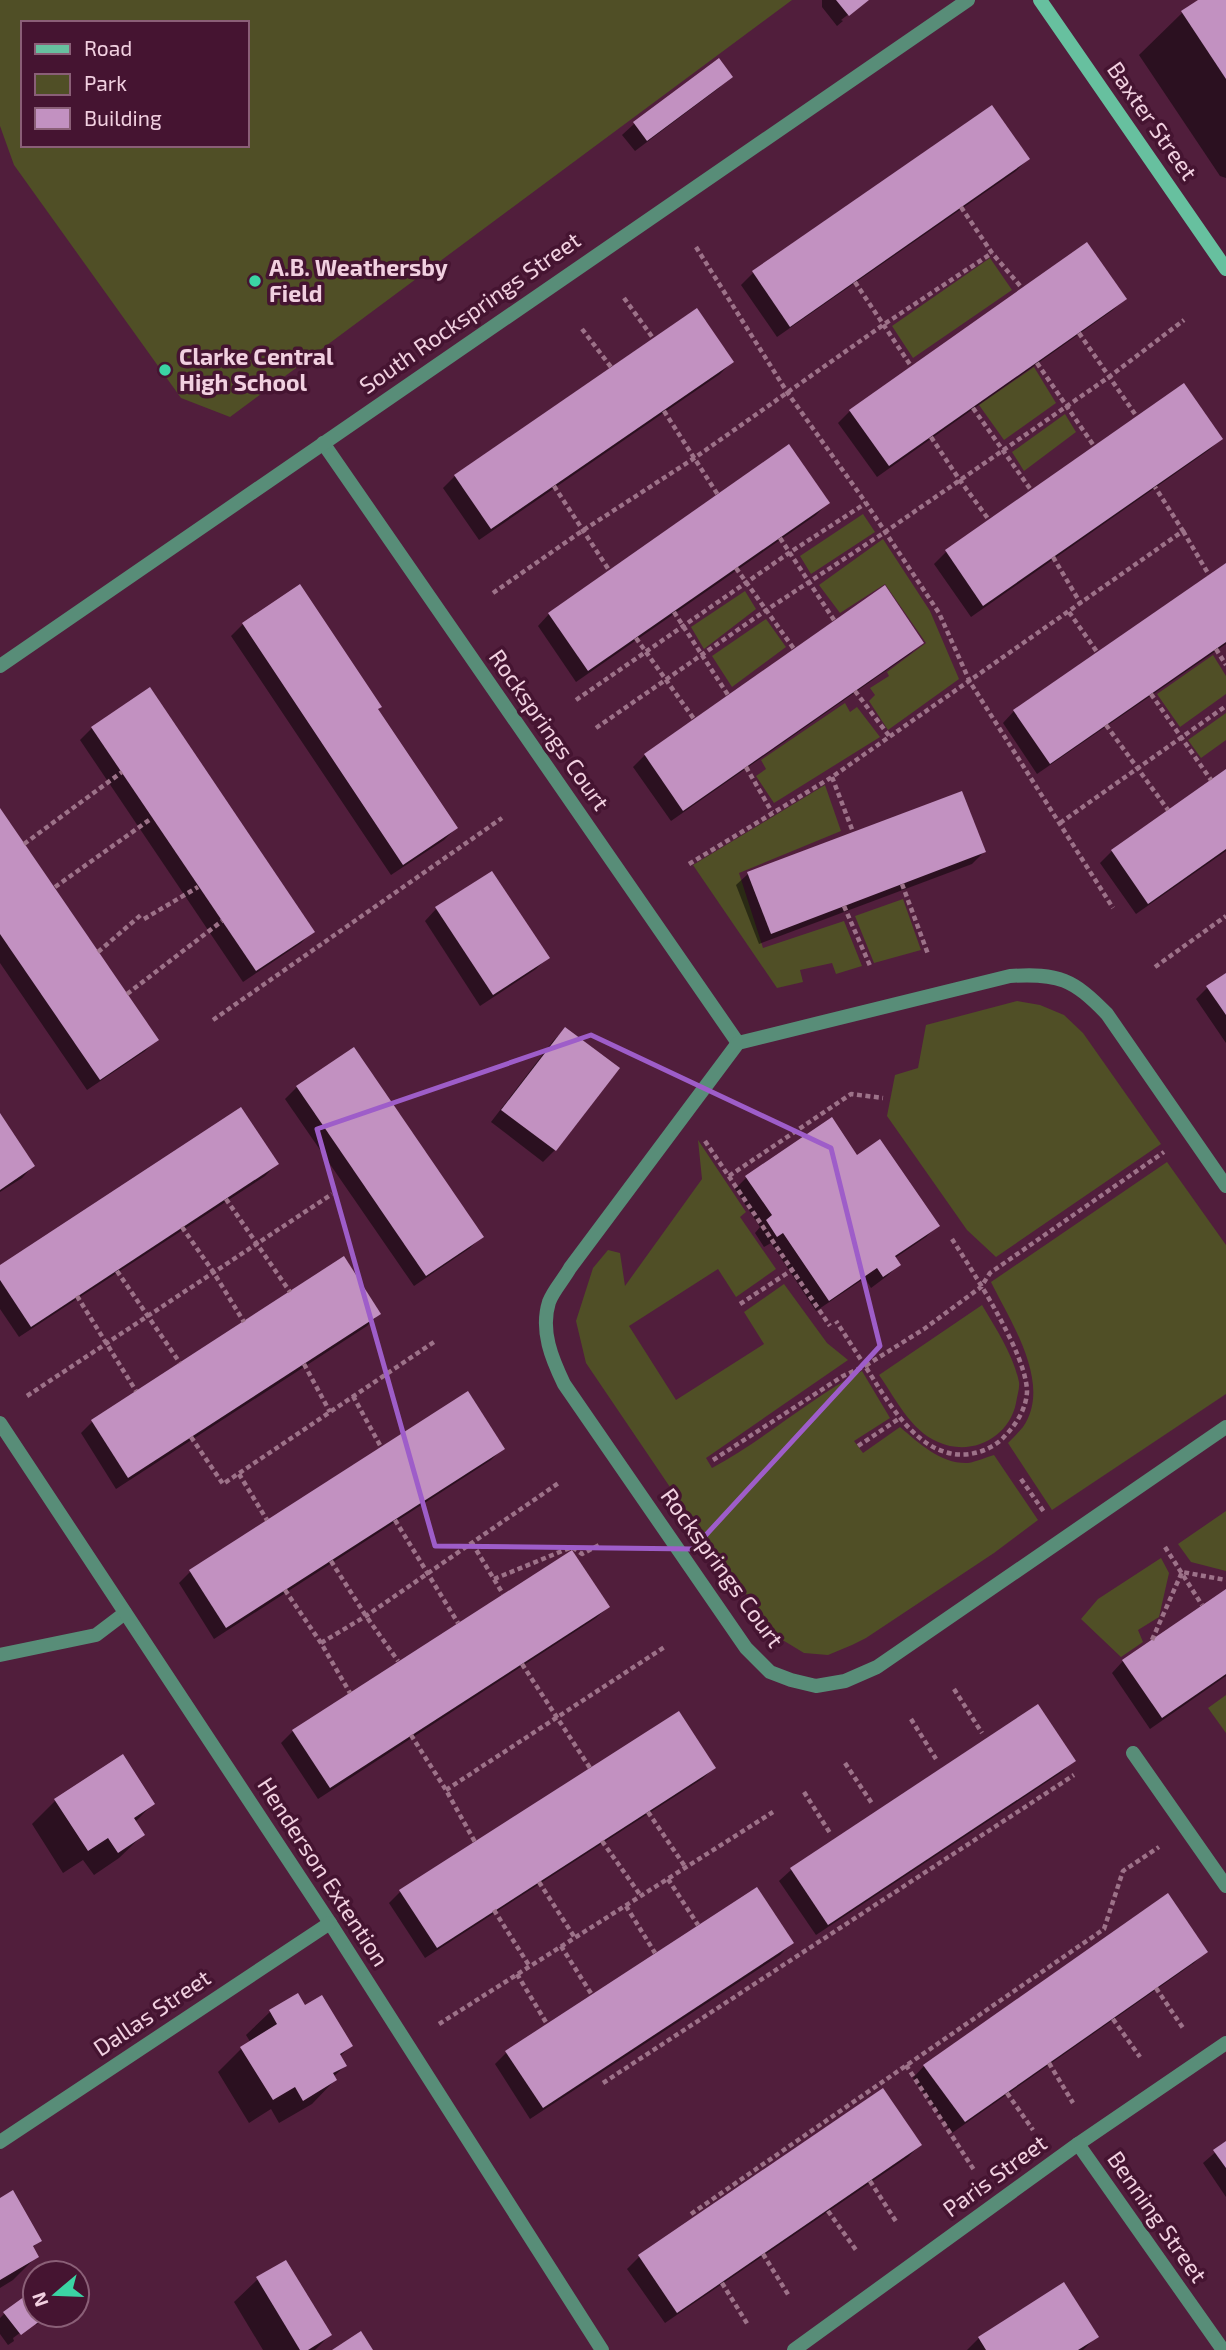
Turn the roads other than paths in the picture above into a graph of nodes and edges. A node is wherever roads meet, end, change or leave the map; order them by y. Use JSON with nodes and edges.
{"nodes":[{"id":1,"x":968,"y":0,"type":"edge"},
{"id":2,"x":1040,"y":0,"type":"edge"},
{"id":3,"x":1226,"y":269,"type":"edge"},
{"id":4,"x":323,"y":443,"type":"junction"},
{"id":5,"x":0,"y":666,"type":"edge"},
{"id":6,"x":738,"y":1043,"type":"junction"},
{"id":7,"x":1226,"y":1186,"type":"edge"},
{"id":8,"x":0,"y":1423,"type":"edge"},
{"id":9,"x":1226,"y":1427,"type":"edge"},
{"id":10,"x":125,"y":1613,"type":"junction"},
{"id":11,"x":0,"y":1655,"type":"edge"},
{"id":12,"x":1133,"y":1753,"type":"dead end"},
{"id":13,"x":1226,"y":1886,"type":"edge"},
{"id":14,"x":330,"y":1923,"type":"junction"},
{"id":15,"x":1226,"y":2043,"type":"edge"},
{"id":16,"x":0,"y":2142,"type":"edge"},
{"id":17,"x":1078,"y":2144,"type":"junction"},
{"id":18,"x":603,"y":2350,"type":"edge"},
{"id":19,"x":794,"y":2350,"type":"edge"},
{"id":20,"x":1223,"y":2350,"type":"edge"}],
"edges":[{"from":1,"to":4,"type":"street","name":"South Rocksprings Street"},
{"from":2,"to":3,"type":"main road","name":"Baxter Street"},
{"from":4,"to":5,"type":"street","name":"South Rocksprings Street"},
{"from":4,"to":6,"type":"street","name":"Rocksprings Court"},
{"from":6,"to":7,"type":"street"},
{"from":6,"to":9,"type":"street","name":"Rocksprings Court"},
{"from":8,"to":10,"type":"street","name":"Henderson Extention"},
{"from":10,"to":11,"type":"street"},
{"from":10,"to":14,"type":"street","name":"Henderson Extention"},
{"from":12,"to":13,"type":"street"},
{"from":14,"to":16,"type":"street","name":"Dallas Street"},
{"from":14,"to":18,"type":"street","name":"Henderson Extention"},
{"from":15,"to":17,"type":"street","name":"Paris Street"},
{"from":17,"to":19,"type":"street","name":"Paris Street"},
{"from":17,"to":20,"type":"street","name":"Benning Street"}]}
